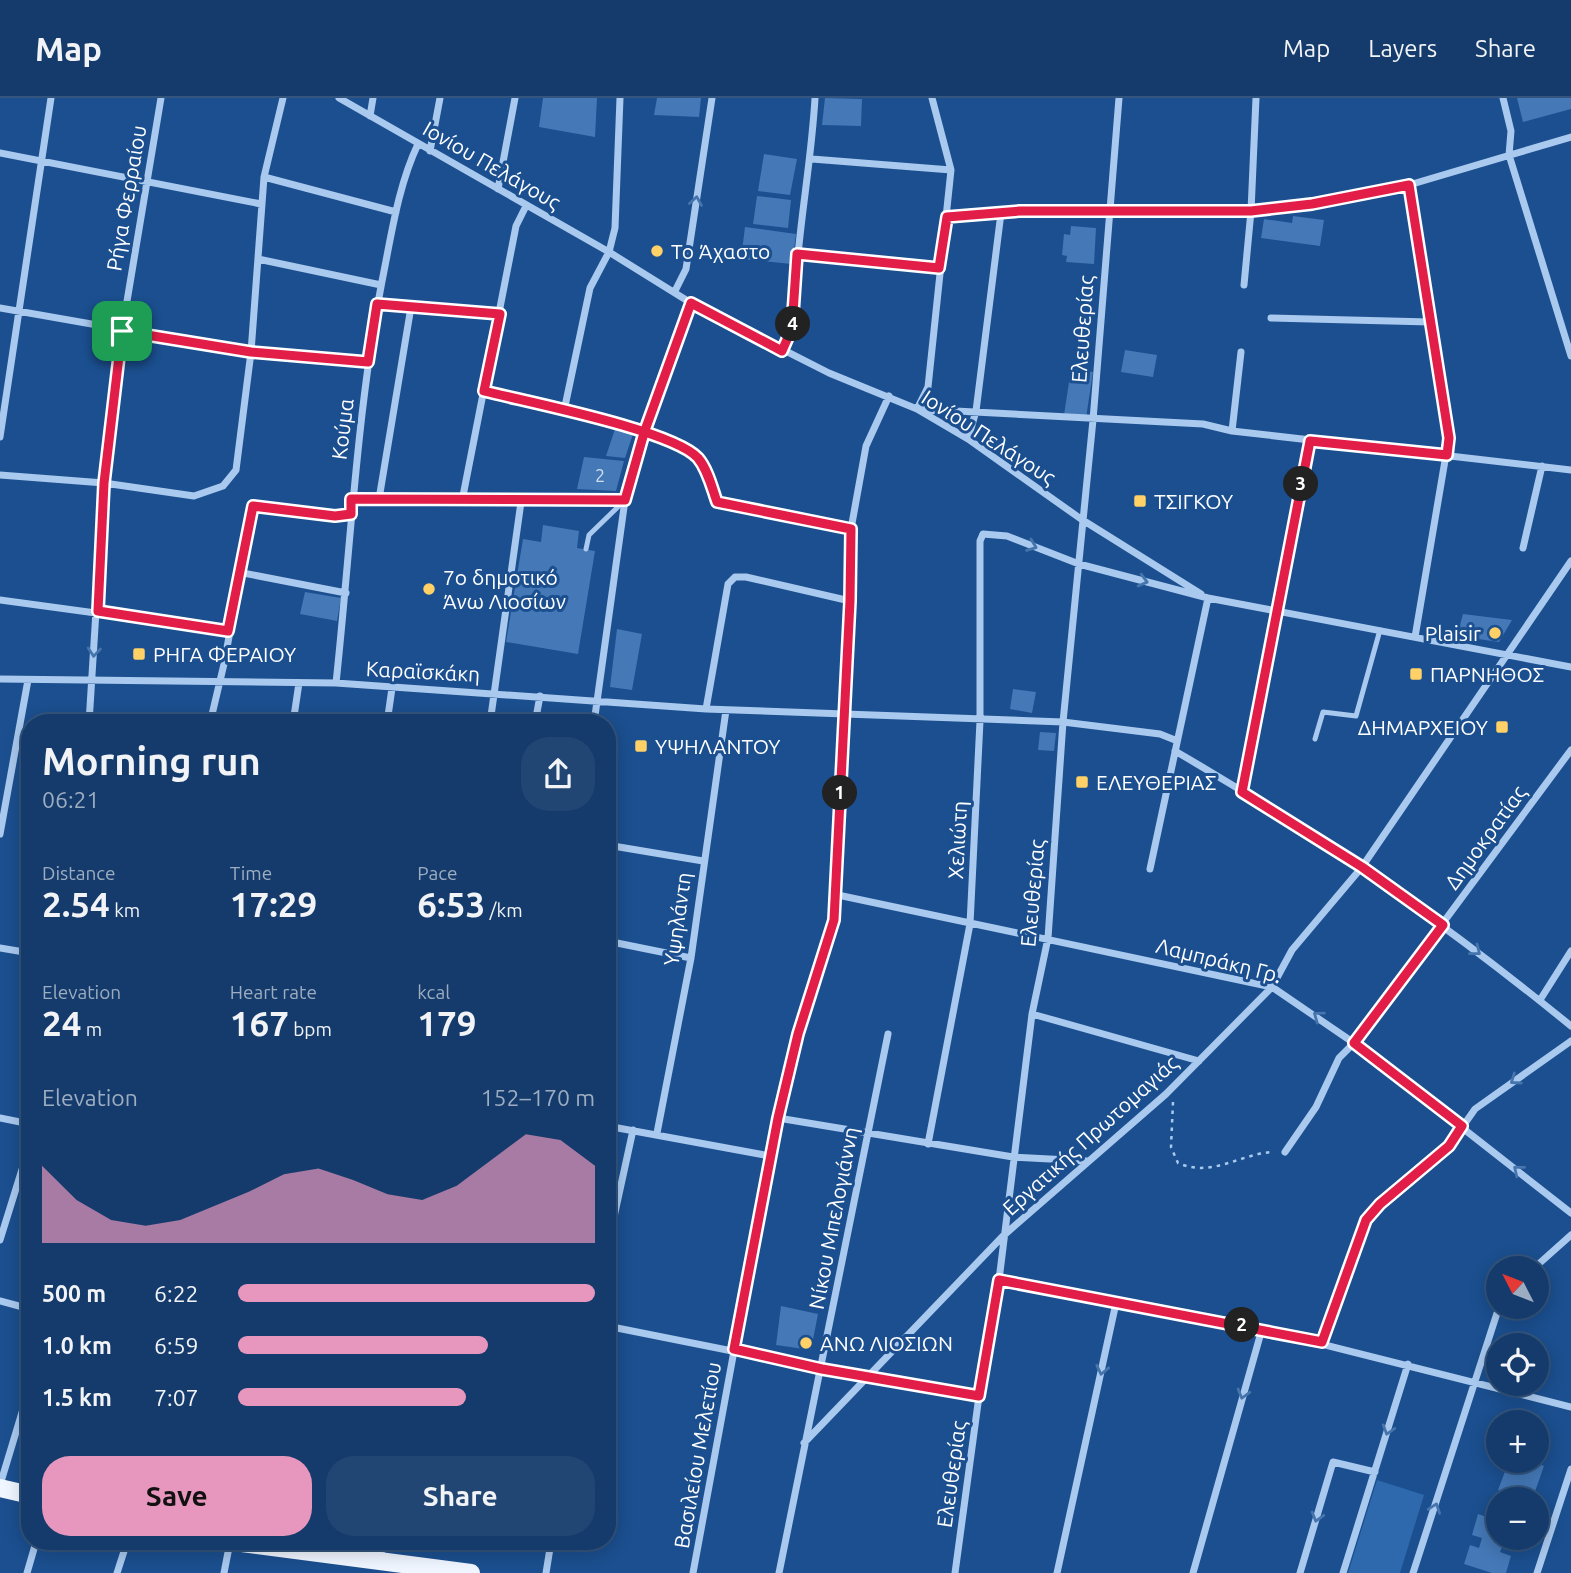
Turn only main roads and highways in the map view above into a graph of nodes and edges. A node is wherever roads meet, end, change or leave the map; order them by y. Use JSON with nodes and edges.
{"nodes":[{"id":1,"x":0,"y":1486,"type":"edge"},
{"id":2,"x":21,"y":1492,"type":"edge"},
{"id":3,"x":287,"y":1550,"type":"edge"},
{"id":4,"x":471,"y":1573,"type":"edge"}],
"edges":[{"from":1,"to":2,"type":"main road"},
{"from":3,"to":4,"type":"main road"}]}
